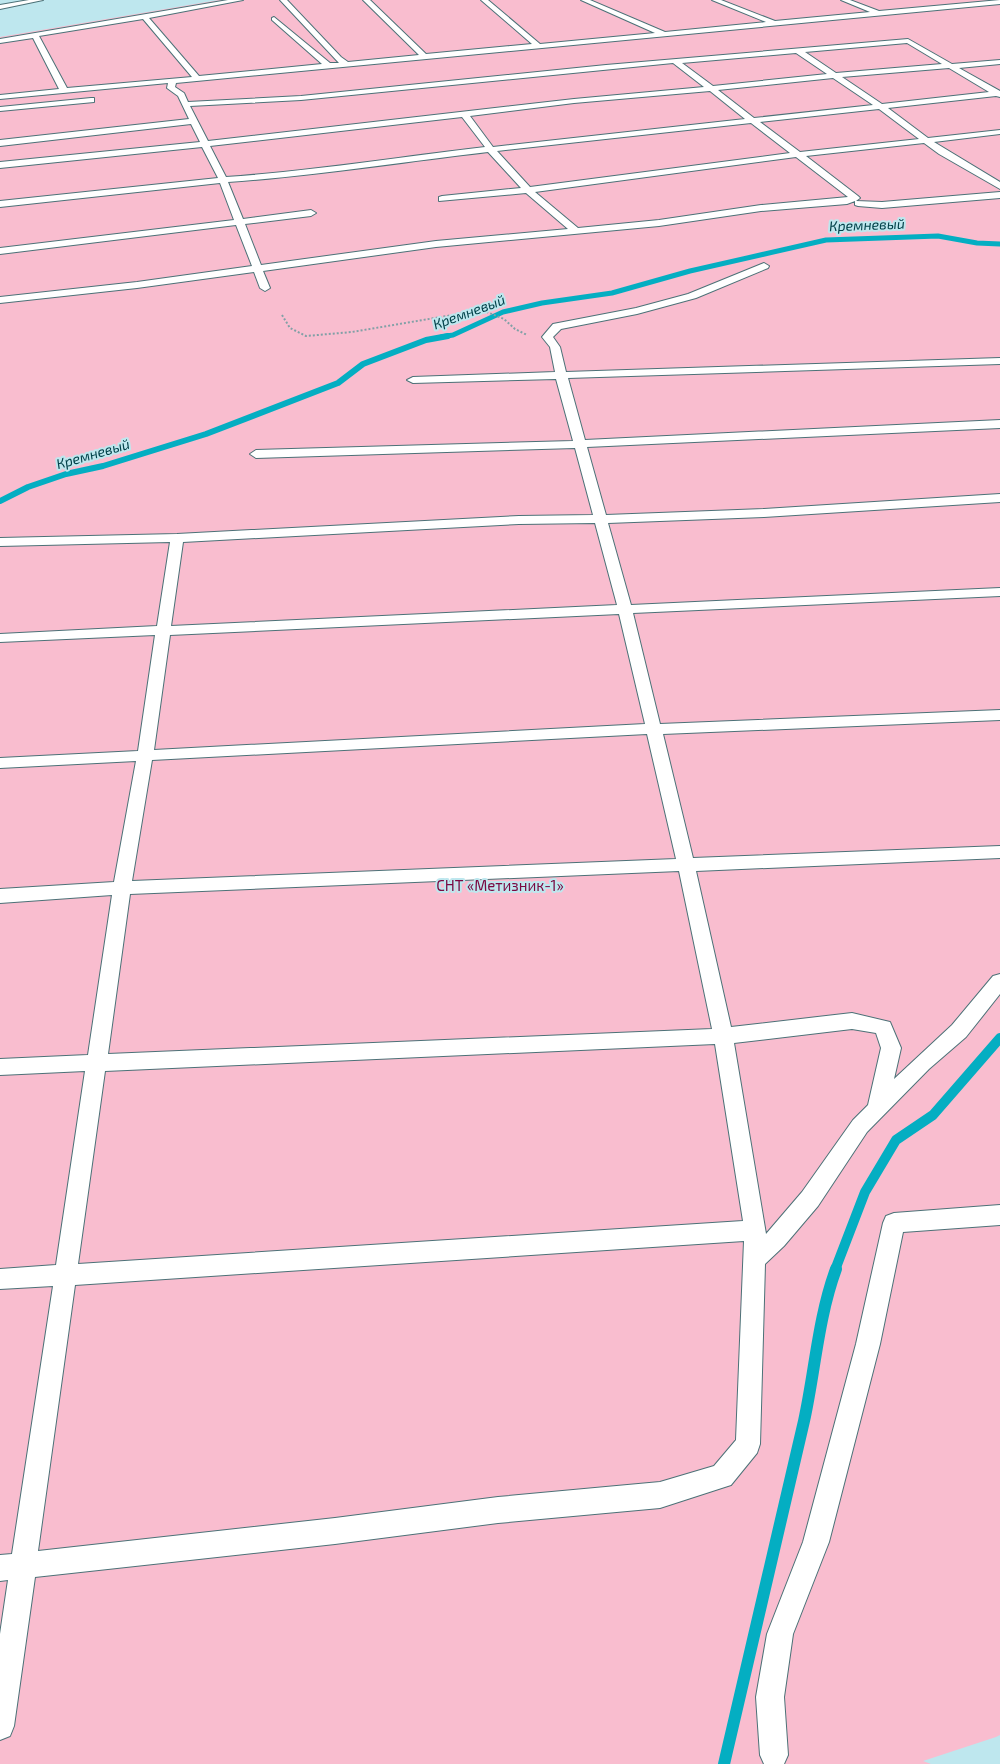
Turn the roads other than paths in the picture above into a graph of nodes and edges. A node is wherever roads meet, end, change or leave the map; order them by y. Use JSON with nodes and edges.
{"nodes":[{"id":1,"x":40,"y":0,"type":"edge"},
{"id":2,"x":240,"y":0,"type":"edge"},
{"id":3,"x":283,"y":0,"type":"edge"},
{"id":4,"x":366,"y":0,"type":"edge"},
{"id":5,"x":484,"y":0,"type":"edge"},
{"id":6,"x":584,"y":0,"type":"edge"},
{"id":7,"x":715,"y":0,"type":"edge"},
{"id":8,"x":844,"y":0,"type":"edge"},
{"id":9,"x":974,"y":0,"type":"edge"},
{"id":10,"x":1000,"y":2,"type":"edge"},
{"id":11,"x":985,"y":4,"type":"junction"},
{"id":12,"x":0,"y":6,"type":"edge"},
{"id":13,"x":882,"y":13,"type":"junction"},
{"id":14,"x":144,"y":16,"type":"junction"},
{"id":15,"x":274,"y":19,"type":"dead end"},
{"id":16,"x":775,"y":24,"type":"junction"},
{"id":17,"x":664,"y":34,"type":"junction"},
{"id":18,"x":35,"y":35,"type":"junction"},
{"id":19,"x":0,"y":41,"type":"edge"},
{"id":20,"x":538,"y":46,"type":"junction"},
{"id":21,"x":797,"y":50,"type":"junction"},
{"id":22,"x":425,"y":56,"type":"junction"},
{"id":23,"x":676,"y":62,"type":"junction"},
{"id":24,"x":1000,"y":62,"type":"edge"},
{"id":25,"x":347,"y":64,"type":"junction"},
{"id":26,"x":951,"y":65,"type":"junction"},
{"id":27,"x":328,"y":66,"type":"junction"},
{"id":28,"x":835,"y":75,"type":"junction"},
{"id":29,"x":197,"y":78,"type":"junction"},
{"id":30,"x":172,"y":80,"type":"junction"},
{"id":31,"x":112,"y":86,"type":"junction"},
{"id":32,"x":710,"y":89,"type":"junction"},
{"id":33,"x":64,"y":90,"type":"junction"},
{"id":34,"x":999,"y":94,"type":"edge"},
{"id":35,"x":0,"y":97,"type":"edge"},
{"id":36,"x":186,"y":104,"type":"junction"},
{"id":37,"x":880,"y":105,"type":"junction"},
{"id":38,"x":0,"y":110,"type":"edge"},
{"id":39,"x":465,"y":115,"type":"junction"},
{"id":40,"x":753,"y":119,"type":"junction"},
{"id":41,"x":194,"y":121,"type":"junction"},
{"id":42,"x":1000,"y":132,"type":"edge"},
{"id":43,"x":924,"y":140,"type":"junction"},
{"id":44,"x":205,"y":142,"type":"junction"},
{"id":45,"x":0,"y":144,"type":"edge"},
{"id":46,"x":490,"y":149,"type":"junction"},
{"id":47,"x":798,"y":155,"type":"junction"},
{"id":48,"x":0,"y":165,"type":"edge"},
{"id":49,"x":223,"y":180,"type":"junction"},
{"id":50,"x":1000,"y":186,"type":"edge"},
{"id":51,"x":528,"y":190,"type":"junction"},
{"id":52,"x":1000,"y":195,"type":"edge"},
{"id":53,"x":442,"y":199,"type":"dead end"},
{"id":54,"x":858,"y":203,"type":"dead end"},
{"id":55,"x":0,"y":204,"type":"edge"},
{"id":56,"x":311,"y":213,"type":"dead end"},
{"id":57,"x":240,"y":222,"type":"junction"},
{"id":58,"x":575,"y":230,"type":"junction"},
{"id":59,"x":0,"y":251,"type":"edge"},
{"id":60,"x":764,"y":266,"type":"dead end"},
{"id":61,"x":259,"y":269,"type":"junction"},
{"id":62,"x":265,"y":288,"type":"dead end"},
{"id":63,"x":0,"y":300,"type":"edge"},
{"id":64,"x":1000,"y":361,"type":"edge"},
{"id":65,"x":561,"y":375,"type":"junction"},
{"id":66,"x":413,"y":380,"type":"dead end"},
{"id":67,"x":1000,"y":424,"type":"edge"},
{"id":68,"x":580,"y":444,"type":"junction"},
{"id":69,"x":256,"y":454,"type":"dead end"},
{"id":70,"x":1000,"y":498,"type":"edge"},
{"id":71,"x":602,"y":519,"type":"junction"},
{"id":72,"x":177,"y":538,"type":"junction"},
{"id":73,"x":0,"y":542,"type":"edge"},
{"id":74,"x":1000,"y":592,"type":"edge"},
{"id":75,"x":625,"y":609,"type":"junction"},
{"id":76,"x":163,"y":630,"type":"junction"},
{"id":77,"x":0,"y":638,"type":"edge"},
{"id":78,"x":1000,"y":715,"type":"edge"},
{"id":79,"x":653,"y":729,"type":"junction"},
{"id":80,"x":145,"y":755,"type":"junction"},
{"id":81,"x":0,"y":763,"type":"edge"},
{"id":82,"x":1000,"y":852,"type":"edge"},
{"id":83,"x":686,"y":864,"type":"junction"},
{"id":84,"x":122,"y":888,"type":"junction"},
{"id":85,"x":0,"y":896,"type":"edge"},
{"id":86,"x":1000,"y":981,"type":"edge"},
{"id":87,"x":723,"y":1036,"type":"junction"},
{"id":88,"x":97,"y":1061,"type":"junction"},
{"id":89,"x":0,"y":1067,"type":"edge"},
{"id":90,"x":877,"y":1108,"type":"junction"},
{"id":91,"x":1000,"y":1215,"type":"edge"},
{"id":92,"x":756,"y":1230,"type":"junction"},
{"id":93,"x":754,"y":1260,"type":"junction"},
{"id":94,"x":66,"y":1274,"type":"junction"},
{"id":95,"x":0,"y":1279,"type":"edge"},
{"id":96,"x":12,"y":1568,"type":"edge"},
{"id":97,"x":0,"y":1726,"type":"edge"},
{"id":98,"x":774,"y":1755,"type":"dead end"}],
"edges":[{"from":1,"to":12,"type":"lane"},
{"from":2,"to":14,"type":"lane"},
{"from":3,"to":25,"type":"lane"},
{"from":4,"to":22,"type":"lane"},
{"from":5,"to":20,"type":"lane"},
{"from":6,"to":17,"type":"lane"},
{"from":7,"to":16,"type":"lane"},
{"from":8,"to":13,"type":"lane"},
{"from":9,"to":11,"type":"lane"},
{"from":10,"to":11,"type":"lane"},
{"from":11,"to":13,"type":"lane"},
{"from":13,"to":16,"type":"lane"},
{"from":14,"to":18,"type":"lane"},
{"from":14,"to":29,"type":"lane"},
{"from":15,"to":27,"type":"lane"},
{"from":16,"to":17,"type":"lane"},
{"from":17,"to":20,"type":"lane"},
{"from":18,"to":19,"type":"lane"},
{"from":18,"to":33,"type":"lane"},
{"from":20,"to":22,"type":"lane"},
{"from":21,"to":23,"type":"lane"},
{"from":21,"to":26,"type":"lane"},
{"from":21,"to":28,"type":"lane"},
{"from":22,"to":25,"type":"lane"},
{"from":23,"to":32,"type":"lane"},
{"from":23,"to":36,"type":"lane"},
{"from":24,"to":26,"type":"lane"},
{"from":25,"to":27,"type":"lane"},
{"from":26,"to":28,"type":"lane"},
{"from":26,"to":34,"type":"lane"},
{"from":27,"to":29,"type":"lane"},
{"from":28,"to":32,"type":"lane"},
{"from":28,"to":37,"type":"lane"},
{"from":29,"to":30,"type":"lane"},
{"from":30,"to":31,"type":"lane"},
{"from":30,"to":36,"type":"lane"},
{"from":31,"to":33,"type":"lane"},
{"from":31,"to":38,"type":"lane"},
{"from":32,"to":39,"type":"lane"},
{"from":32,"to":40,"type":"lane"},
{"from":33,"to":35,"type":"lane"},
{"from":34,"to":37,"type":"lane"},
{"from":36,"to":41,"type":"lane"},
{"from":37,"to":40,"type":"lane"},
{"from":37,"to":43,"type":"lane"},
{"from":39,"to":44,"type":"lane"},
{"from":39,"to":46,"type":"lane"},
{"from":40,"to":46,"type":"lane"},
{"from":40,"to":47,"type":"lane"},
{"from":41,"to":44,"type":"lane"},
{"from":41,"to":45,"type":"lane"},
{"from":42,"to":43,"type":"lane"},
{"from":43,"to":47,"type":"lane"},
{"from":43,"to":50,"type":"lane"},
{"from":44,"to":48,"type":"lane"},
{"from":44,"to":49,"type":"lane"},
{"from":46,"to":49,"type":"lane"},
{"from":46,"to":51,"type":"lane"},
{"from":47,"to":51,"type":"lane"},
{"from":47,"to":58,"type":"lane"},
{"from":49,"to":55,"type":"lane"},
{"from":49,"to":57,"type":"lane"},
{"from":51,"to":53,"type":"lane"},
{"from":51,"to":58,"type":"lane"},
{"from":52,"to":54,"type":"lane"},
{"from":56,"to":57,"type":"lane"},
{"from":57,"to":59,"type":"lane"},
{"from":57,"to":61,"type":"lane"},
{"from":58,"to":61,"type":"lane"},
{"from":60,"to":65,"type":"lane"},
{"from":61,"to":62,"type":"lane"},
{"from":61,"to":63,"type":"lane"},
{"from":64,"to":65,"type":"lane"},
{"from":65,"to":66,"type":"lane"},
{"from":65,"to":68,"type":"lane"},
{"from":67,"to":68,"type":"lane"},
{"from":68,"to":69,"type":"lane"},
{"from":68,"to":71,"type":"lane"},
{"from":70,"to":71,"type":"lane"},
{"from":71,"to":72,"type":"lane"},
{"from":71,"to":75,"type":"lane"},
{"from":72,"to":73,"type":"lane"},
{"from":72,"to":76,"type":"lane"},
{"from":74,"to":75,"type":"lane"},
{"from":75,"to":76,"type":"lane"},
{"from":75,"to":79,"type":"lane"},
{"from":76,"to":77,"type":"lane"},
{"from":76,"to":80,"type":"lane"},
{"from":78,"to":79,"type":"lane"},
{"from":79,"to":80,"type":"lane"},
{"from":79,"to":83,"type":"lane"},
{"from":80,"to":81,"type":"lane"},
{"from":80,"to":84,"type":"lane"},
{"from":82,"to":83,"type":"lane"},
{"from":83,"to":84,"type":"lane"},
{"from":83,"to":87,"type":"lane"},
{"from":84,"to":85,"type":"lane"},
{"from":84,"to":88,"type":"lane"},
{"from":86,"to":90,"type":"lane"},
{"from":87,"to":88,"type":"lane"},
{"from":87,"to":90,"type":"lane"},
{"from":87,"to":92,"type":"lane"},
{"from":88,"to":89,"type":"lane"},
{"from":88,"to":94,"type":"lane"},
{"from":90,"to":93,"type":"lane"},
{"from":91,"to":98,"type":"lane"},
{"from":92,"to":93,"type":"lane"},
{"from":92,"to":94,"type":"lane"},
{"from":93,"to":96,"type":"lane"},
{"from":94,"to":95,"type":"lane"},
{"from":94,"to":96,"type":"lane"},
{"from":96,"to":97,"type":"lane"}]}
